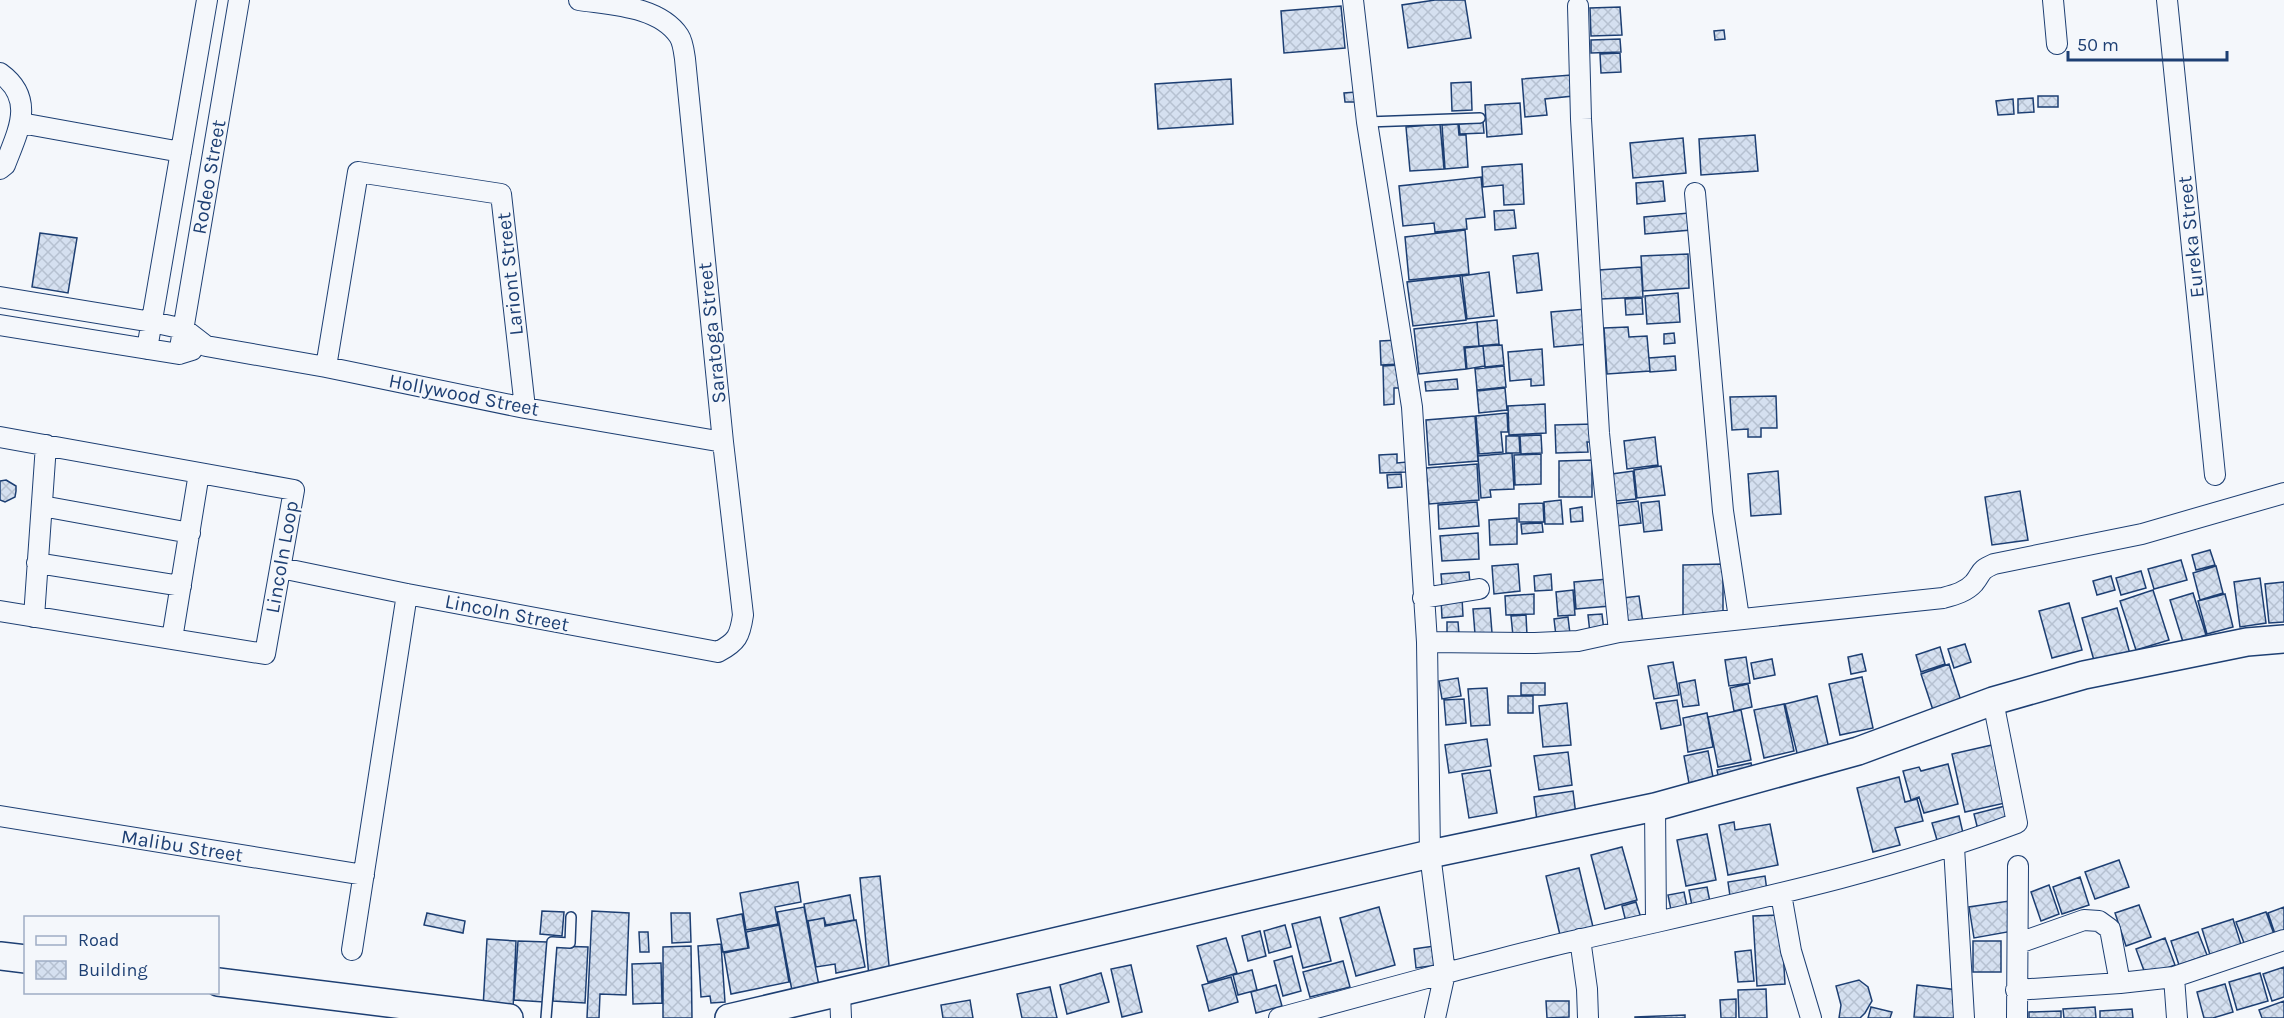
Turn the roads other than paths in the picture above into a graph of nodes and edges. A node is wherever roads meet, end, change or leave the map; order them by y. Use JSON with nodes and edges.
{"nodes":[{"id":1,"x":207,"y":0,"type":"edge"},
{"id":2,"x":239,"y":0,"type":"edge"},
{"id":3,"x":579,"y":0,"type":"edge"},
{"id":4,"x":1353,"y":0,"type":"edge"},
{"id":5,"x":2053,"y":0,"type":"edge"},
{"id":6,"x":2167,"y":0,"type":"edge"},
{"id":7,"x":1578,"y":6,"type":"dead end"},
{"id":8,"x":2057,"y":45,"type":"dead end"},
{"id":9,"x":0,"y":73,"type":"edge"},
{"id":10,"x":1480,"y":118,"type":"dead end"},
{"id":11,"x":1367,"y":122,"type":"junction"},
{"id":12,"x":21,"y":123,"type":"junction"},
{"id":13,"x":181,"y":152,"type":"junction"},
{"id":14,"x":0,"y":169,"type":"edge"},
{"id":15,"x":1695,"y":193,"type":"dead end"},
{"id":16,"x":0,"y":297,"type":"edge"},
{"id":17,"x":152,"y":322,"type":"junction"},
{"id":18,"x":0,"y":325,"type":"edge"},
{"id":19,"x":184,"y":329,"type":"junction"},
{"id":20,"x":206,"y":346,"type":"junction"},
{"id":21,"x":147,"y":349,"type":"junction"},
{"id":22,"x":179,"y":354,"type":"junction"},
{"id":23,"x":326,"y":367,"type":"junction"},
{"id":24,"x":525,"y":408,"type":"junction"},
{"id":25,"x":0,"y":437,"type":"edge"},
{"id":26,"x":723,"y":441,"type":"junction"},
{"id":27,"x":46,"y":445,"type":"junction"},
{"id":28,"x":200,"y":473,"type":"junction"},
{"id":29,"x":2215,"y":475,"type":"dead end"},
{"id":30,"x":2284,"y":493,"type":"edge"},
{"id":31,"x":42,"y":506,"type":"junction"},
{"id":32,"x":190,"y":533,"type":"junction"},
{"id":33,"x":38,"y":563,"type":"junction"},
{"id":34,"x":281,"y":568,"type":"junction"},
{"id":35,"x":181,"y":586,"type":"junction"},
{"id":36,"x":1479,"y":589,"type":"dead end"},
{"id":37,"x":407,"y":594,"type":"junction"},
{"id":38,"x":1423,"y":598,"type":"junction"},
{"id":39,"x":0,"y":611,"type":"edge"},
{"id":40,"x":34,"y":617,"type":"junction"},
{"id":41,"x":1739,"y":618,"type":"junction"},
{"id":42,"x":1619,"y":632,"type":"junction"},
{"id":43,"x":172,"y":639,"type":"junction"},
{"id":44,"x":2284,"y":639,"type":"edge"},
{"id":45,"x":1427,"y":642,"type":"junction"},
{"id":46,"x":732,"y":645,"type":"joint"},
{"id":47,"x":1993,"y":701,"type":"junction"},
{"id":48,"x":1655,"y":807,"type":"junction"},
{"id":49,"x":0,"y":816,"type":"edge"},
{"id":50,"x":1954,"y":846,"type":"junction"},
{"id":51,"x":1430,"y":854,"type":"junction"},
{"id":52,"x":2018,"y":866,"type":"dead end"},
{"id":53,"x":364,"y":875,"type":"junction"},
{"id":54,"x":1781,"y":894,"type":"junction"},
{"id":55,"x":571,"y":917,"type":"dead end"},
{"id":56,"x":1656,"y":922,"type":"junction"},
{"id":57,"x":1580,"y":939,"type":"junction"},
{"id":58,"x":2284,"y":940,"type":"edge"},
{"id":59,"x":2019,"y":943,"type":"junction"},
{"id":60,"x":352,"y":950,"type":"dead end"},
{"id":61,"x":0,"y":956,"type":"edge"},
{"id":62,"x":24,"y":959,"type":"edge"},
{"id":63,"x":1445,"y":973,"type":"junction"},
{"id":64,"x":2174,"y":976,"type":"junction"},
{"id":65,"x":219,"y":982,"type":"edge"},
{"id":66,"x":2120,"y":983,"type":"junction"},
{"id":67,"x":2016,"y":990,"type":"junction"},
{"id":68,"x":840,"y":1006,"type":"edge"},
{"id":69,"x":509,"y":1018,"type":"edge"},
{"id":70,"x":546,"y":1018,"type":"edge"},
{"id":71,"x":729,"y":1018,"type":"edge"},
{"id":72,"x":1279,"y":1018,"type":"edge"},
{"id":73,"x":1435,"y":1018,"type":"edge"},
{"id":74,"x":1587,"y":1018,"type":"edge"},
{"id":75,"x":1811,"y":1018,"type":"edge"},
{"id":76,"x":1964,"y":1018,"type":"edge"},
{"id":77,"x":2017,"y":1018,"type":"edge"},
{"id":78,"x":2177,"y":1018,"type":"edge"}],
"edges":[{"from":1,"to":13,"type":"street","name":"Rodeo Street"},
{"from":2,"to":19,"type":"street","name":"Rodeo Street"},
{"from":3,"to":26,"type":"street","name":"Saratoga Street"},
{"from":4,"to":11,"type":"street"},
{"from":5,"to":8,"type":"street"},
{"from":6,"to":29,"type":"street","name":"Eureka Street"},
{"from":7,"to":42,"type":"street"},
{"from":9,"to":12,"type":"street"},
{"from":10,"to":11,"type":"lane"},
{"from":11,"to":38,"type":"street"},
{"from":12,"to":13,"type":"street"},
{"from":12,"to":14,"type":"street"},
{"from":13,"to":17,"type":"street","name":"Rodeo Street"},
{"from":15,"to":41,"type":"street"},
{"from":16,"to":17,"type":"street"},
{"from":17,"to":19,"type":"street"},
{"from":17,"to":21,"type":"street","name":"Rodeo Street"},
{"from":18,"to":21,"type":"street"},
{"from":19,"to":20,"type":"street"},
{"from":19,"to":22,"type":"street","name":"Rodeo Street"},
{"from":20,"to":22,"type":"street"},
{"from":20,"to":23,"type":"street","name":"Hollywood Street"},
{"from":21,"to":22,"type":"street"},
{"from":23,"to":24,"type":"street","name":"Hollywood Street"},
{"from":23,"to":24,"type":"street","name":"Lariont Street"},
{"from":24,"to":26,"type":"street","name":"Hollywood Street"},
{"from":25,"to":27,"type":"street","name":"Lincoln Loop"},
{"from":26,"to":46,"type":"street","name":"Saratoga Street"},
{"from":27,"to":28,"type":"street","name":"Lincoln Loop"},
{"from":27,"to":31,"type":"street"},
{"from":28,"to":32,"type":"street"},
{"from":28,"to":34,"type":"street","name":"Lincoln Loop"},
{"from":30,"to":41,"type":"street"},
{"from":31,"to":32,"type":"street"},
{"from":31,"to":33,"type":"street"},
{"from":32,"to":35,"type":"street"},
{"from":33,"to":35,"type":"street"},
{"from":33,"to":40,"type":"street"},
{"from":34,"to":37,"type":"street","name":"Lincoln Street"},
{"from":34,"to":43,"type":"street","name":"Lincoln Loop"},
{"from":35,"to":43,"type":"street"},
{"from":36,"to":38,"type":"street"},
{"from":37,"to":46,"type":"street","name":"Lincoln Street"},
{"from":37,"to":53,"type":"street"},
{"from":38,"to":45,"type":"street"},
{"from":39,"to":40,"type":"street","name":"Lincoln Loop"},
{"from":40,"to":43,"type":"street","name":"Lincoln Loop"},
{"from":41,"to":42,"type":"street"},
{"from":42,"to":45,"type":"street"},
{"from":44,"to":47,"type":"street"},
{"from":45,"to":51,"type":"street"},
{"from":47,"to":48,"type":"street"},
{"from":47,"to":50,"type":"street"},
{"from":48,"to":51,"type":"street"},
{"from":48,"to":56,"type":"street"},
{"from":49,"to":53,"type":"street","name":"Malibu Street"},
{"from":50,"to":54,"type":"street"},
{"from":50,"to":76,"type":"street"},
{"from":51,"to":63,"type":"street"},
{"from":51,"to":68,"type":"street"},
{"from":52,"to":59,"type":"street"},
{"from":53,"to":60,"type":"street"},
{"from":54,"to":56,"type":"street"},
{"from":54,"to":75,"type":"street"},
{"from":55,"to":70,"type":"lane"},
{"from":56,"to":57,"type":"street"},
{"from":57,"to":63,"type":"street"},
{"from":57,"to":74,"type":"street"},
{"from":58,"to":64,"type":"street"},
{"from":59,"to":66,"type":"street"},
{"from":59,"to":67,"type":"street"},
{"from":61,"to":62,"type":"street"},
{"from":63,"to":72,"type":"street"},
{"from":63,"to":73,"type":"street"},
{"from":64,"to":66,"type":"street"},
{"from":64,"to":78,"type":"street"},
{"from":65,"to":69,"type":"street"},
{"from":66,"to":67,"type":"street"},
{"from":67,"to":77,"type":"street"},
{"from":68,"to":71,"type":"street"}]}
